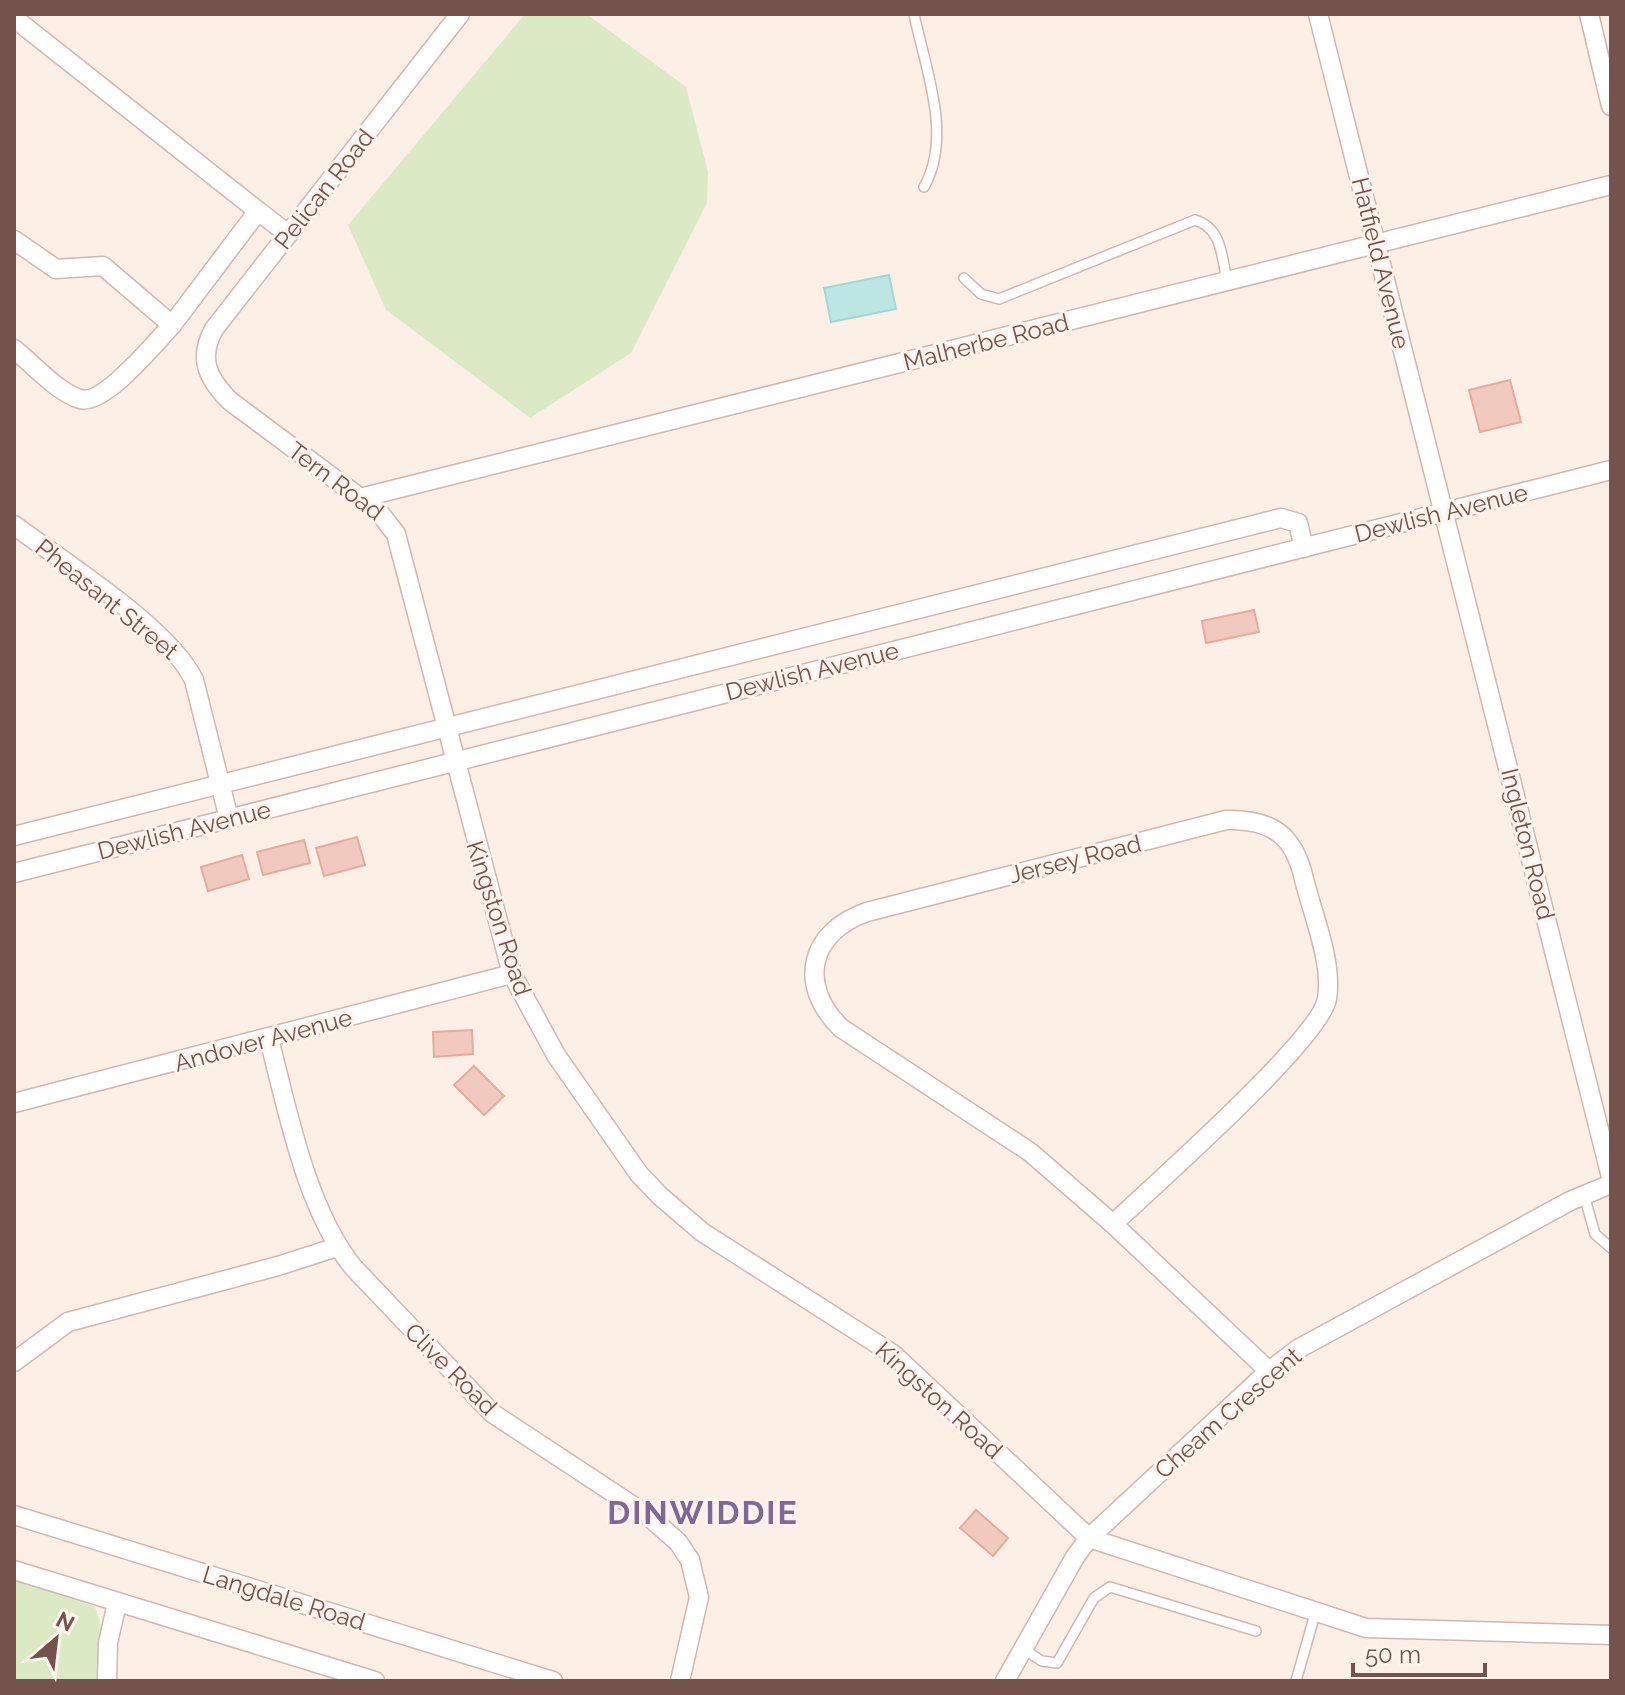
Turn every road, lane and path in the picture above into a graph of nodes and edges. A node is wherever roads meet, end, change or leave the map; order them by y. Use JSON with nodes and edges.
{"nodes":[{"id":1,"x":460,"y":14,"type":"edge"},
{"id":2,"x":914,"y":14,"type":"edge"},
{"id":3,"x":1318,"y":14,"type":"edge"},
{"id":4,"x":1589,"y":14,"type":"edge"},
{"id":5,"x":14,"y":18,"type":"edge"},
{"id":6,"x":1611,"y":106,"type":"edge"},
{"id":7,"x":1611,"y":185,"type":"edge"},
{"id":8,"x":924,"y":187,"type":"dead end"},
{"id":9,"x":258,"y":211,"type":"junction"},
{"id":10,"x":288,"y":234,"type":"junction"},
{"id":11,"x":14,"y":240,"type":"edge"},
{"id":12,"x":1376,"y":244,"type":"junction"},
{"id":13,"x":964,"y":278,"type":"dead end"},
{"id":14,"x":1227,"y":282,"type":"junction"},
{"id":15,"x":172,"y":325,"type":"junction"},
{"id":16,"x":14,"y":349,"type":"edge"},
{"id":17,"x":207,"y":370,"type":"joint"},
{"id":18,"x":1611,"y":470,"type":"edge"},
{"id":19,"x":360,"y":498,"type":"junction"},
{"id":20,"x":1444,"y":511,"type":"junction"},
{"id":21,"x":14,"y":525,"type":"edge"},
{"id":22,"x":1304,"y":548,"type":"junction"},
{"id":23,"x":898,"y":616,"type":"junction"},
{"id":24,"x":904,"y":647,"type":"junction"},
{"id":25,"x":586,"y":693,"type":"junction"},
{"id":26,"x":594,"y":726,"type":"junction"},
{"id":27,"x":445,"y":729,"type":"junction"},
{"id":28,"x":453,"y":761,"type":"junction"},
{"id":29,"x":219,"y":785,"type":"junction"},
{"id":30,"x":229,"y":819,"type":"junction"},
{"id":31,"x":14,"y":836,"type":"edge"},
{"id":32,"x":14,"y":873,"type":"edge"},
{"id":33,"x":512,"y":974,"type":"junction"},
{"id":34,"x":269,"y":1039,"type":"junction"},
{"id":35,"x":14,"y":1103,"type":"edge"},
{"id":36,"x":1611,"y":1177,"type":"edge"},
{"id":37,"x":1611,"y":1184,"type":"edge"},
{"id":38,"x":1584,"y":1195,"type":"junction"},
{"id":39,"x":1113,"y":1224,"type":"junction"},
{"id":40,"x":337,"y":1247,"type":"junction"},
{"id":41,"x":1611,"y":1248,"type":"edge"},
{"id":42,"x":14,"y":1362,"type":"edge"},
{"id":43,"x":1269,"y":1371,"type":"junction"},
{"id":44,"x":14,"y":1515,"type":"edge"},
{"id":45,"x":1089,"y":1538,"type":"junction"},
{"id":46,"x":14,"y":1570,"type":"edge"},
{"id":47,"x":117,"y":1603,"type":"junction"},
{"id":48,"x":1315,"y":1614,"type":"junction"},
{"id":49,"x":1256,"y":1631,"type":"dead end"},
{"id":50,"x":1611,"y":1635,"type":"edge"},
{"id":51,"x":1023,"y":1649,"type":"junction"},
{"id":52,"x":107,"y":1681,"type":"edge"},
{"id":53,"x":375,"y":1681,"type":"edge"},
{"id":54,"x":553,"y":1681,"type":"edge"},
{"id":55,"x":680,"y":1681,"type":"edge"},
{"id":56,"x":1005,"y":1681,"type":"edge"},
{"id":57,"x":1296,"y":1681,"type":"edge"}],
"edges":[{"from":1,"to":10,"type":"street","name":"Pelican Road"},
{"from":2,"to":8,"type":"lane"},
{"from":3,"to":12,"type":"street","name":"Hatfield Avenue"},
{"from":4,"to":6,"type":"street"},
{"from":5,"to":9,"type":"street"},
{"from":7,"to":12,"type":"street","name":"Malherbe Road"},
{"from":9,"to":10,"type":"street"},
{"from":9,"to":15,"type":"street"},
{"from":10,"to":17,"type":"street","name":"Pelican Road"},
{"from":11,"to":15,"type":"street"},
{"from":12,"to":14,"type":"street","name":"Malherbe Road"},
{"from":12,"to":20,"type":"street","name":"Hatfield Avenue"},
{"from":13,"to":14,"type":"lane"},
{"from":14,"to":19,"type":"street","name":"Malherbe Road"},
{"from":15,"to":16,"type":"street"},
{"from":17,"to":19,"type":"street","name":"Tern Road"},
{"from":18,"to":20,"type":"street","name":"Dewlish Avenue"},
{"from":19,"to":27,"type":"street","name":"Tern Road"},
{"from":20,"to":22,"type":"street","name":"Dewlish Avenue"},
{"from":20,"to":36,"type":"street","name":"Ingleton Road"},
{"from":21,"to":29,"type":"street","name":"Pheasant Street"},
{"from":22,"to":23,"type":"street","name":"Dewlish Avenue"},
{"from":22,"to":24,"type":"street","name":"Dewlish Avenue"},
{"from":23,"to":24,"type":"street"},
{"from":23,"to":25,"type":"street","name":"Dewlish Avenue"},
{"from":24,"to":26,"type":"street","name":"Dewlish Avenue"},
{"from":25,"to":26,"type":"street"},
{"from":25,"to":27,"type":"street","name":"Dewlish Avenue"},
{"from":26,"to":28,"type":"street","name":"Dewlish Avenue"},
{"from":27,"to":28,"type":"street","name":"Tern Road"},
{"from":27,"to":29,"type":"street","name":"Dewlish Avenue"},
{"from":28,"to":30,"type":"street","name":"Dewlish Avenue"},
{"from":28,"to":33,"type":"street","name":"Kingston Road"},
{"from":29,"to":30,"type":"street","name":"Pheasant Street"},
{"from":29,"to":31,"type":"street","name":"Dewlish Avenue"},
{"from":30,"to":32,"type":"street","name":"Dewlish Avenue"},
{"from":33,"to":34,"type":"street","name":"Andover Avenue"},
{"from":33,"to":45,"type":"street","name":"Kingston Road"},
{"from":34,"to":35,"type":"street","name":"Andover Avenue"},
{"from":34,"to":40,"type":"street","name":"Clive Road"},
{"from":37,"to":38,"type":"street","name":"Cheam Crescent"},
{"from":38,"to":41,"type":"lane"},
{"from":38,"to":43,"type":"street","name":"Cheam Crescent"},
{"from":39,"to":39,"type":"street","name":"Jersey Road"},
{"from":39,"to":43,"type":"street","name":"Jersey Road"},
{"from":40,"to":42,"type":"street"},
{"from":40,"to":55,"type":"street","name":"Clive Road"},
{"from":43,"to":45,"type":"street","name":"Cheam Crescent"},
{"from":44,"to":54,"type":"street","name":"Langdale Road"},
{"from":45,"to":48,"type":"street","name":"Kingston Road"},
{"from":45,"to":51,"type":"street","name":"Cheam Crescent"},
{"from":46,"to":47,"type":"street"},
{"from":47,"to":52,"type":"street"},
{"from":47,"to":53,"type":"street"},
{"from":48,"to":50,"type":"street","name":"Kingston Road"},
{"from":48,"to":57,"type":"lane"},
{"from":49,"to":51,"type":"lane"},
{"from":51,"to":56,"type":"street","name":"Cheam Crescent"}]}
